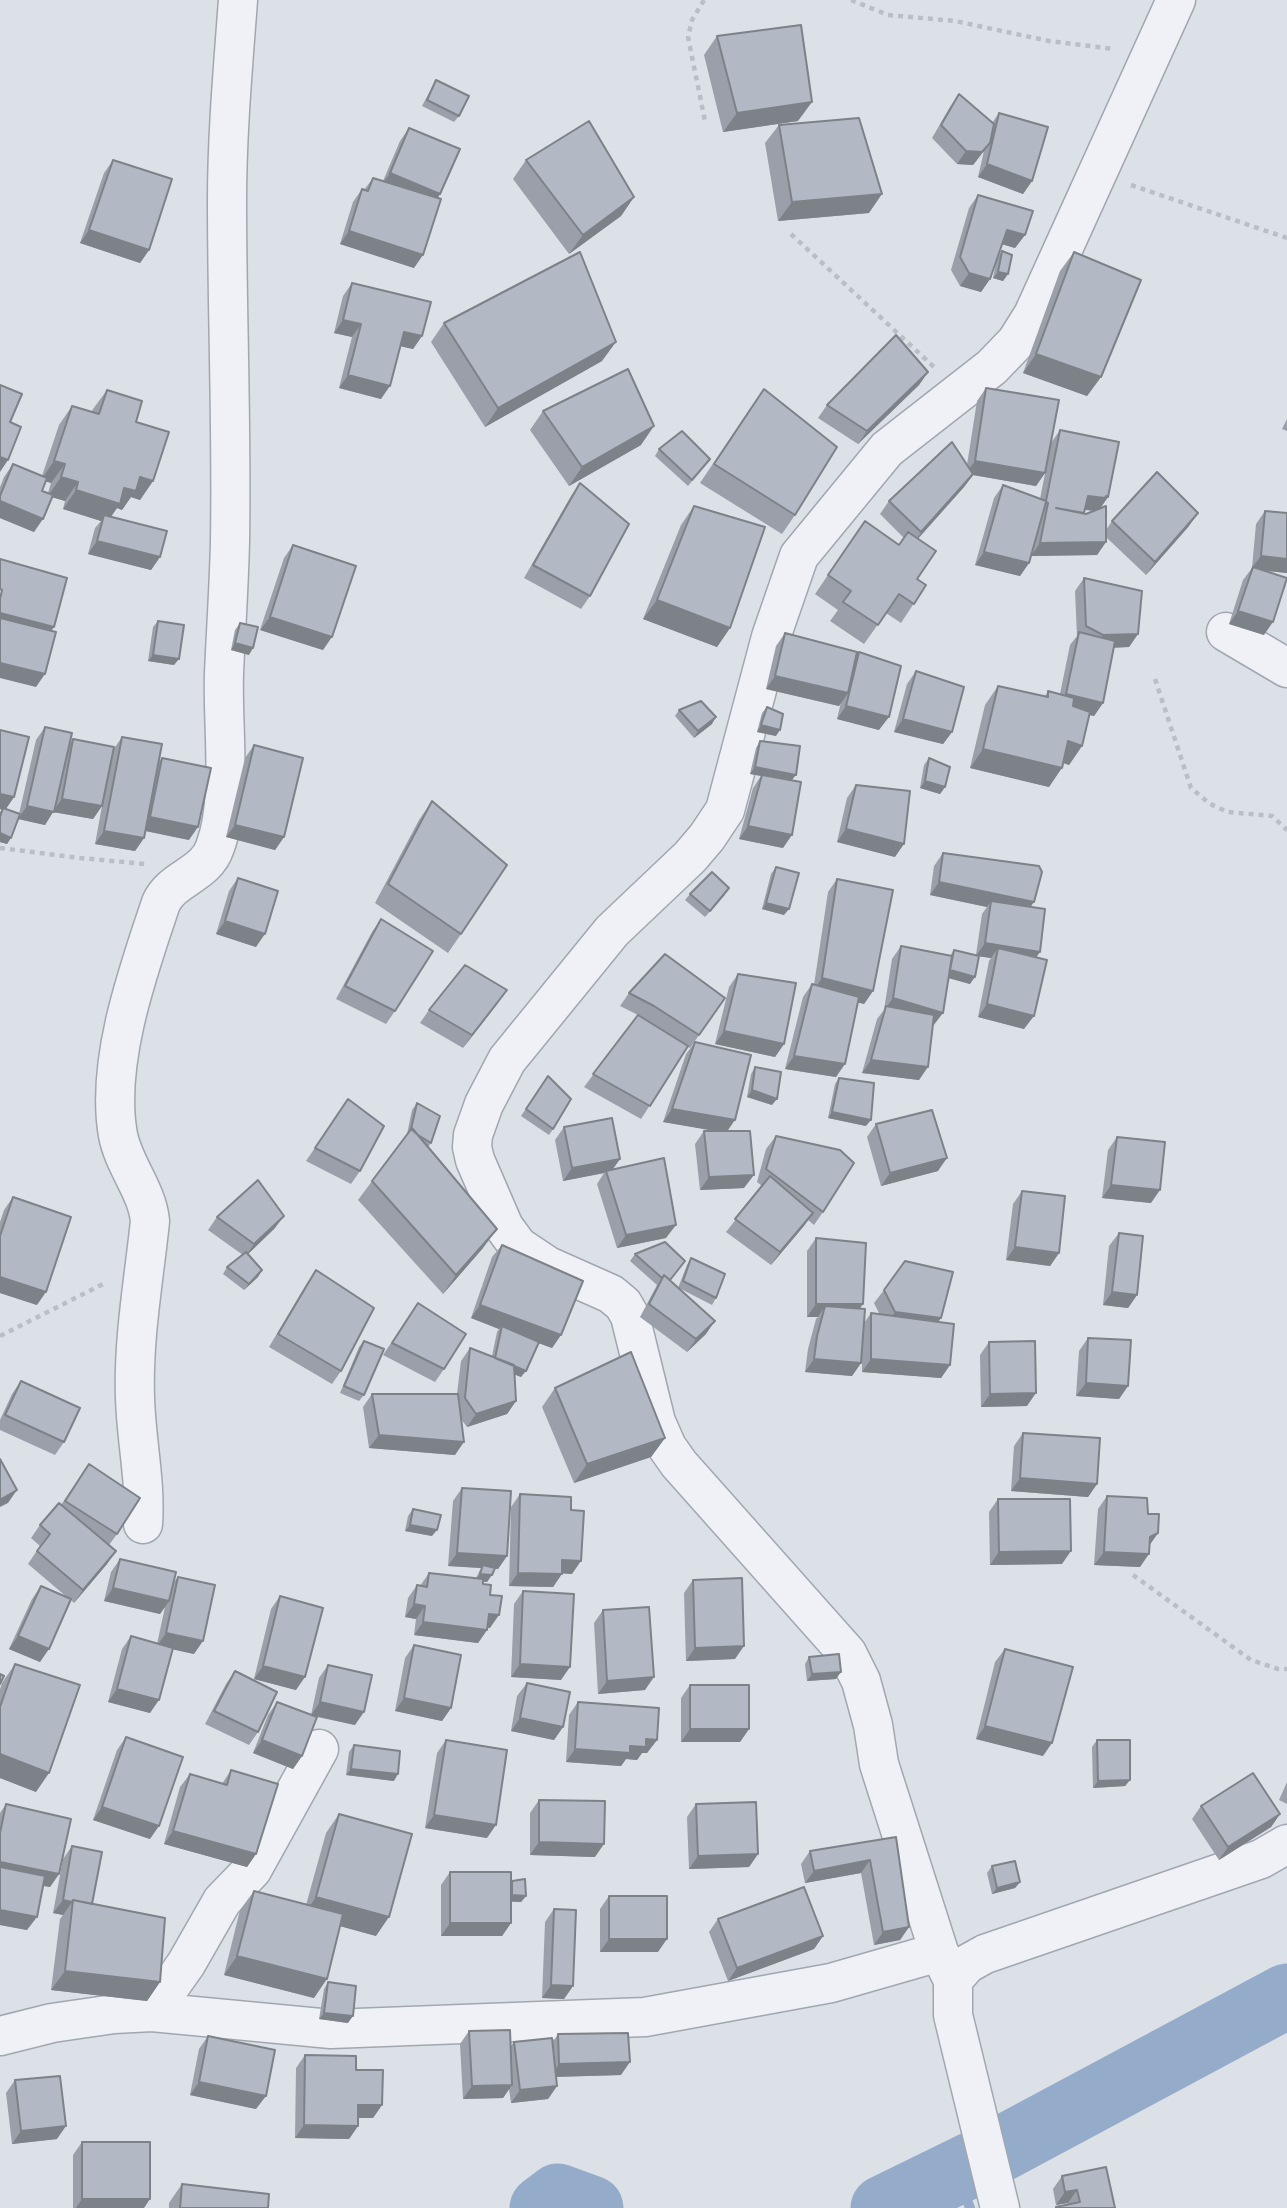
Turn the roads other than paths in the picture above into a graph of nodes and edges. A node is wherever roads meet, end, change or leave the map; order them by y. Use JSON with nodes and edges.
{"nodes":[{"id":1,"x":238,"y":0,"type":"edge"},
{"id":2,"x":1176,"y":0,"type":"edge"},
{"id":3,"x":1226,"y":632,"type":"dead end"},
{"id":4,"x":1287,"y":668,"type":"edge"},
{"id":5,"x":143,"y":1524,"type":"dead end"},
{"id":6,"x":319,"y":1749,"type":"dead end"},
{"id":7,"x":1287,"y":1844,"type":"edge"},
{"id":8,"x":946,"y":1966,"type":"junction"},
{"id":9,"x":152,"y":2012,"type":"junction"},
{"id":10,"x":0,"y":2036,"type":"edge"},
{"id":11,"x":996,"y":2191,"type":"edge"}],
"edges":[{"from":1,"to":5,"type":"street"},
{"from":2,"to":8,"type":"street"},
{"from":3,"to":4,"type":"street"},
{"from":6,"to":9,"type":"street"},
{"from":7,"to":8,"type":"street"},
{"from":8,"to":9,"type":"street"},
{"from":8,"to":11,"type":"street"},
{"from":9,"to":10,"type":"street"}]}
